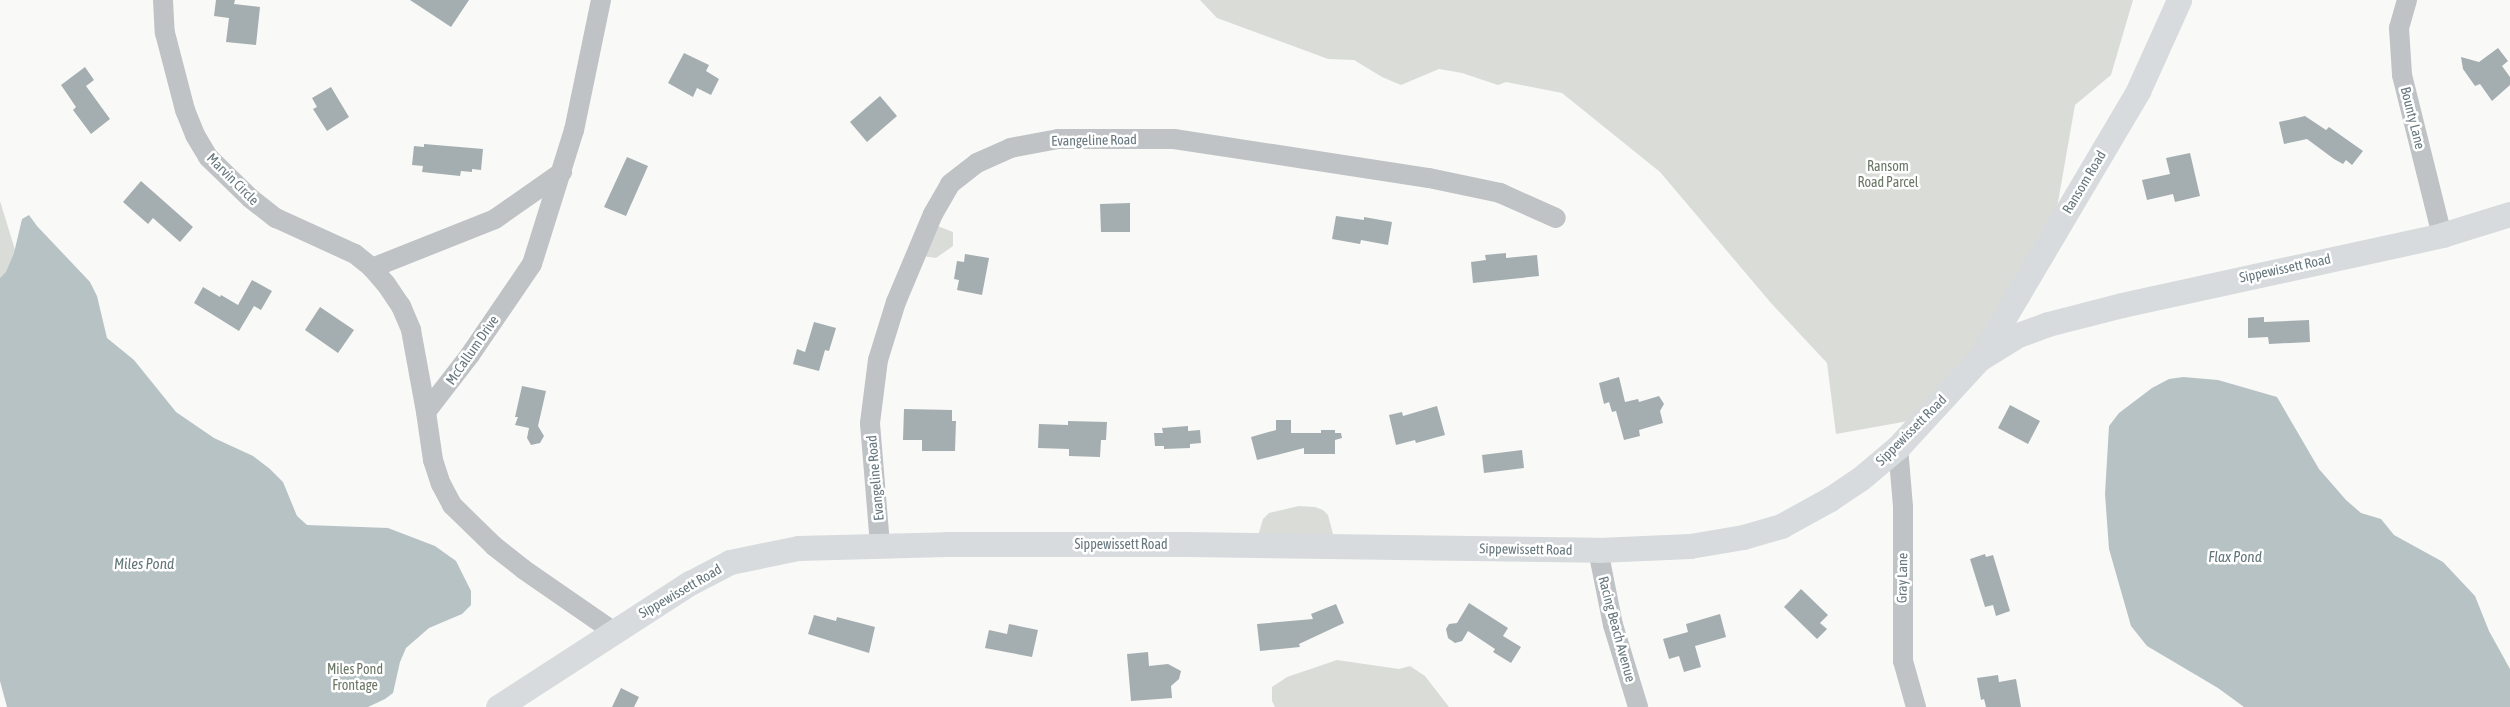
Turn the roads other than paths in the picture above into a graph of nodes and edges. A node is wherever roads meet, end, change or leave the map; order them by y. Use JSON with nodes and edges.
{"nodes":[{"id":1,"x":162,"y":0,"type":"edge"},
{"id":2,"x":601,"y":0,"type":"edge"},
{"id":3,"x":2179,"y":0,"type":"edge"},
{"id":4,"x":2407,"y":0,"type":"edge"},
{"id":5,"x":562,"y":172,"type":"junction"},
{"id":6,"x":2510,"y":214,"type":"edge"},
{"id":7,"x":1556,"y":218,"type":"dead end"},
{"id":8,"x":2442,"y":234,"type":"junction"},
{"id":9,"x":372,"y":268,"type":"junction"},
{"id":10,"x":1979,"y":359,"type":"junction"},
{"id":11,"x":426,"y":412,"type":"junction"},
{"id":12,"x":1898,"y":447,"type":"junction"},
{"id":13,"x":880,"y":545,"type":"junction"},
{"id":14,"x":1598,"y":550,"type":"junction"},
{"id":15,"x":613,"y":631,"type":"junction"},
{"id":16,"x":498,"y":707,"type":"edge"},
{"id":17,"x":1638,"y":707,"type":"edge"},
{"id":18,"x":1916,"y":707,"type":"edge"}],
"edges":[{"from":1,"to":9,"type":"street","name":"Marvin Circle"},
{"from":2,"to":5,"type":"street","name":"McCallum Drive"},
{"from":3,"to":10,"type":"main road","name":"Ransom Road"},
{"from":4,"to":8,"type":"street","name":"Bounty Lane"},
{"from":5,"to":9,"type":"street"},
{"from":5,"to":11,"type":"street","name":"McCallum Drive"},
{"from":6,"to":8,"type":"main road","name":"Sippewissett Road"},
{"from":7,"to":13,"type":"street","name":"Evangeline Road"},
{"from":8,"to":10,"type":"main road","name":"Sippewissett Road"},
{"from":9,"to":11,"type":"street","name":"Marvin Circle"},
{"from":10,"to":12,"type":"main road","name":"Sippewissett Road"},
{"from":11,"to":15,"type":"street"},
{"from":12,"to":14,"type":"main road","name":"Sippewissett Road"},
{"from":12,"to":18,"type":"street","name":"Gray Lane"},
{"from":13,"to":14,"type":"main road","name":"Sippewissett Road"},
{"from":13,"to":15,"type":"main road","name":"Sippewissett Road"},
{"from":14,"to":17,"type":"street","name":"Racing Beach Avenue"},
{"from":15,"to":16,"type":"main road","name":"Sippewissett Road"}]}
